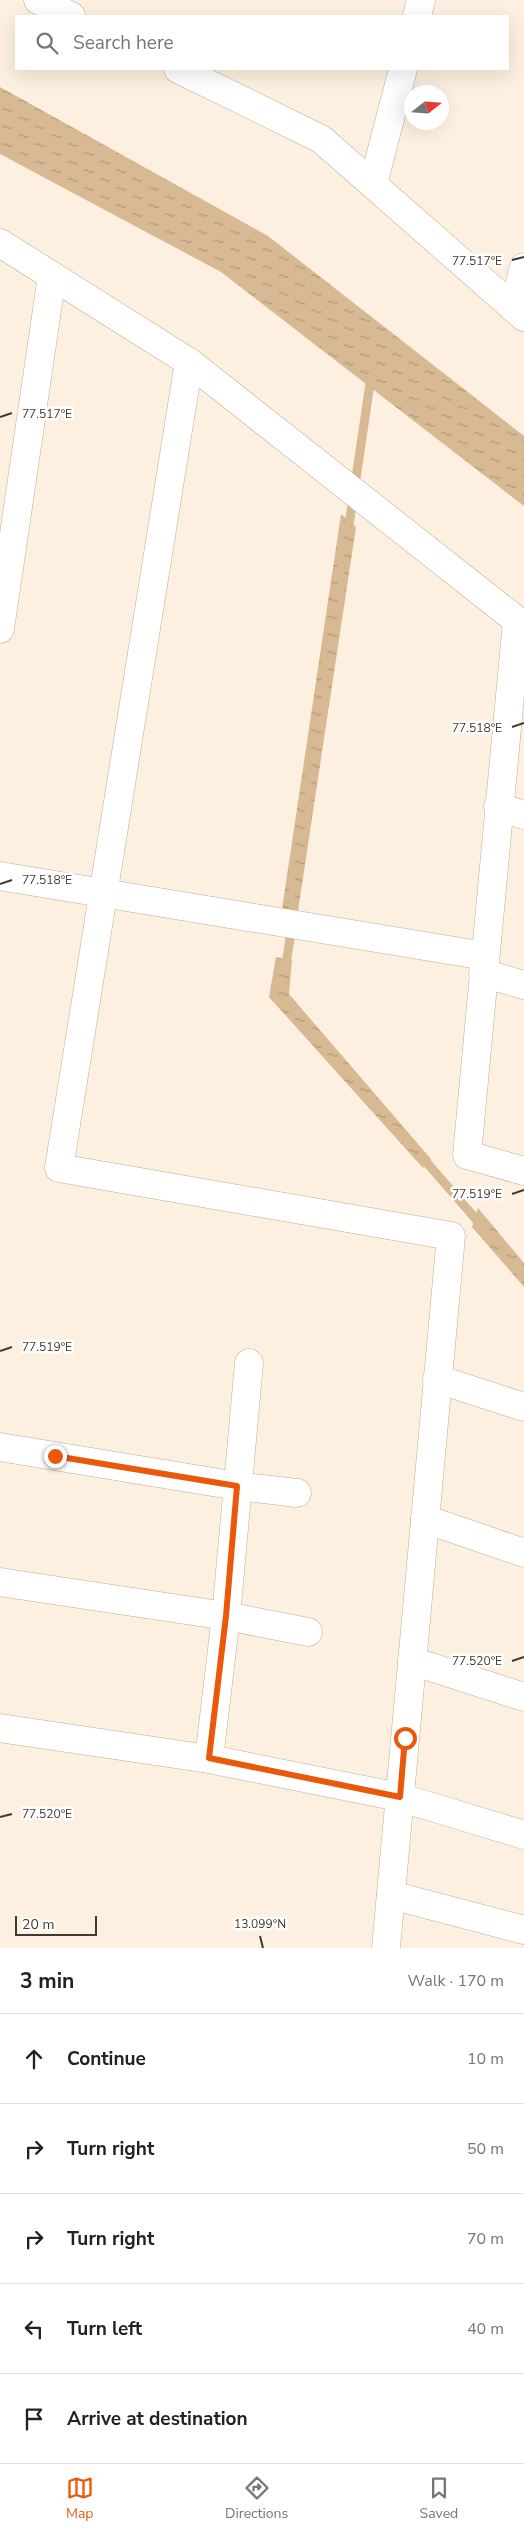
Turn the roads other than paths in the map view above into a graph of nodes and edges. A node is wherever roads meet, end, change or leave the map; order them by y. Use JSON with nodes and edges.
{"nodes":[{"id":1,"x":38,"y":0,"type":"edge"},
{"id":2,"x":421,"y":0,"type":"edge"},
{"id":3,"x":69,"y":15,"type":"edge"},
{"id":4,"x":417,"y":15,"type":"edge"},
{"id":5,"x":180,"y":70,"type":"edge"},
{"id":6,"x":403,"y":70,"type":"edge"},
{"id":7,"x":373,"y":184,"type":"junction"},
{"id":8,"x":0,"y":242,"type":"edge"},
{"id":9,"x":524,"y":267,"type":"edge"},
{"id":10,"x":52,"y":276,"type":"junction"},
{"id":11,"x":519,"y":313,"type":"edge"},
{"id":12,"x":189,"y":362,"type":"junction"},
{"id":13,"x":520,"y":623,"type":"edge"},
{"id":14,"x":0,"y":629,"type":"edge"},
{"id":15,"x":498,"y":807,"type":"junction"},
{"id":16,"x":524,"y":815,"type":"edge"},
{"id":17,"x":0,"y":876,"type":"edge"},
{"id":18,"x":104,"y":893,"type":"junction"},
{"id":19,"x":484,"y":964,"type":"junction"},
{"id":20,"x":524,"y":985,"type":"edge"},
{"id":21,"x":524,"y":1171,"type":"edge"},
{"id":22,"x":249,"y":1363,"type":"dead end"},
{"id":23,"x":438,"y":1379,"type":"junction"},
{"id":24,"x":524,"y":1407,"type":"edge"},
{"id":25,"x":0,"y":1448,"type":"edge"},
{"id":26,"x":237,"y":1486,"type":"junction"},
{"id":27,"x":297,"y":1493,"type":"dead end"},
{"id":28,"x":425,"y":1520,"type":"junction"},
{"id":29,"x":524,"y":1553,"type":"edge"},
{"id":30,"x":0,"y":1582,"type":"edge"},
{"id":31,"x":226,"y":1616,"type":"junction"},
{"id":32,"x":308,"y":1632,"type":"dead end"},
{"id":33,"x":412,"y":1661,"type":"junction"},
{"id":34,"x":524,"y":1697,"type":"edge"},
{"id":35,"x":0,"y":1728,"type":"edge"},
{"id":36,"x":209,"y":1758,"type":"junction"},
{"id":37,"x":400,"y":1797,"type":"junction"},
{"id":38,"x":524,"y":1835,"type":"edge"},
{"id":39,"x":391,"y":1895,"type":"junction"},
{"id":40,"x":524,"y":1930,"type":"edge"},
{"id":41,"x":386,"y":1948,"type":"edge"}],
"edges":[{"from":1,"to":3,"type":"street"},
{"from":2,"to":4,"type":"street"},
{"from":5,"to":7,"type":"street"},
{"from":6,"to":7,"type":"street"},
{"from":7,"to":11,"type":"street"},
{"from":8,"to":10,"type":"street"},
{"from":9,"to":11,"type":"street"},
{"from":10,"to":12,"type":"street"},
{"from":10,"to":14,"type":"street"},
{"from":12,"to":13,"type":"street"},
{"from":12,"to":18,"type":"street"},
{"from":13,"to":15,"type":"street"},
{"from":15,"to":16,"type":"street"},
{"from":15,"to":19,"type":"street"},
{"from":17,"to":18,"type":"street"},
{"from":18,"to":19,"type":"street"},
{"from":18,"to":23,"type":"street"},
{"from":19,"to":20,"type":"street"},
{"from":19,"to":21,"type":"street"},
{"from":22,"to":26,"type":"street"},
{"from":23,"to":24,"type":"street"},
{"from":23,"to":28,"type":"street"},
{"from":25,"to":26,"type":"street"},
{"from":26,"to":27,"type":"street"},
{"from":26,"to":31,"type":"street"},
{"from":28,"to":29,"type":"street"},
{"from":28,"to":33,"type":"street"},
{"from":30,"to":31,"type":"street"},
{"from":31,"to":32,"type":"street"},
{"from":31,"to":36,"type":"street"},
{"from":33,"to":34,"type":"street"},
{"from":33,"to":37,"type":"street"},
{"from":35,"to":36,"type":"street"},
{"from":36,"to":37,"type":"street"},
{"from":37,"to":38,"type":"street"},
{"from":37,"to":39,"type":"street"},
{"from":39,"to":40,"type":"street"},
{"from":39,"to":41,"type":"street"}]}
